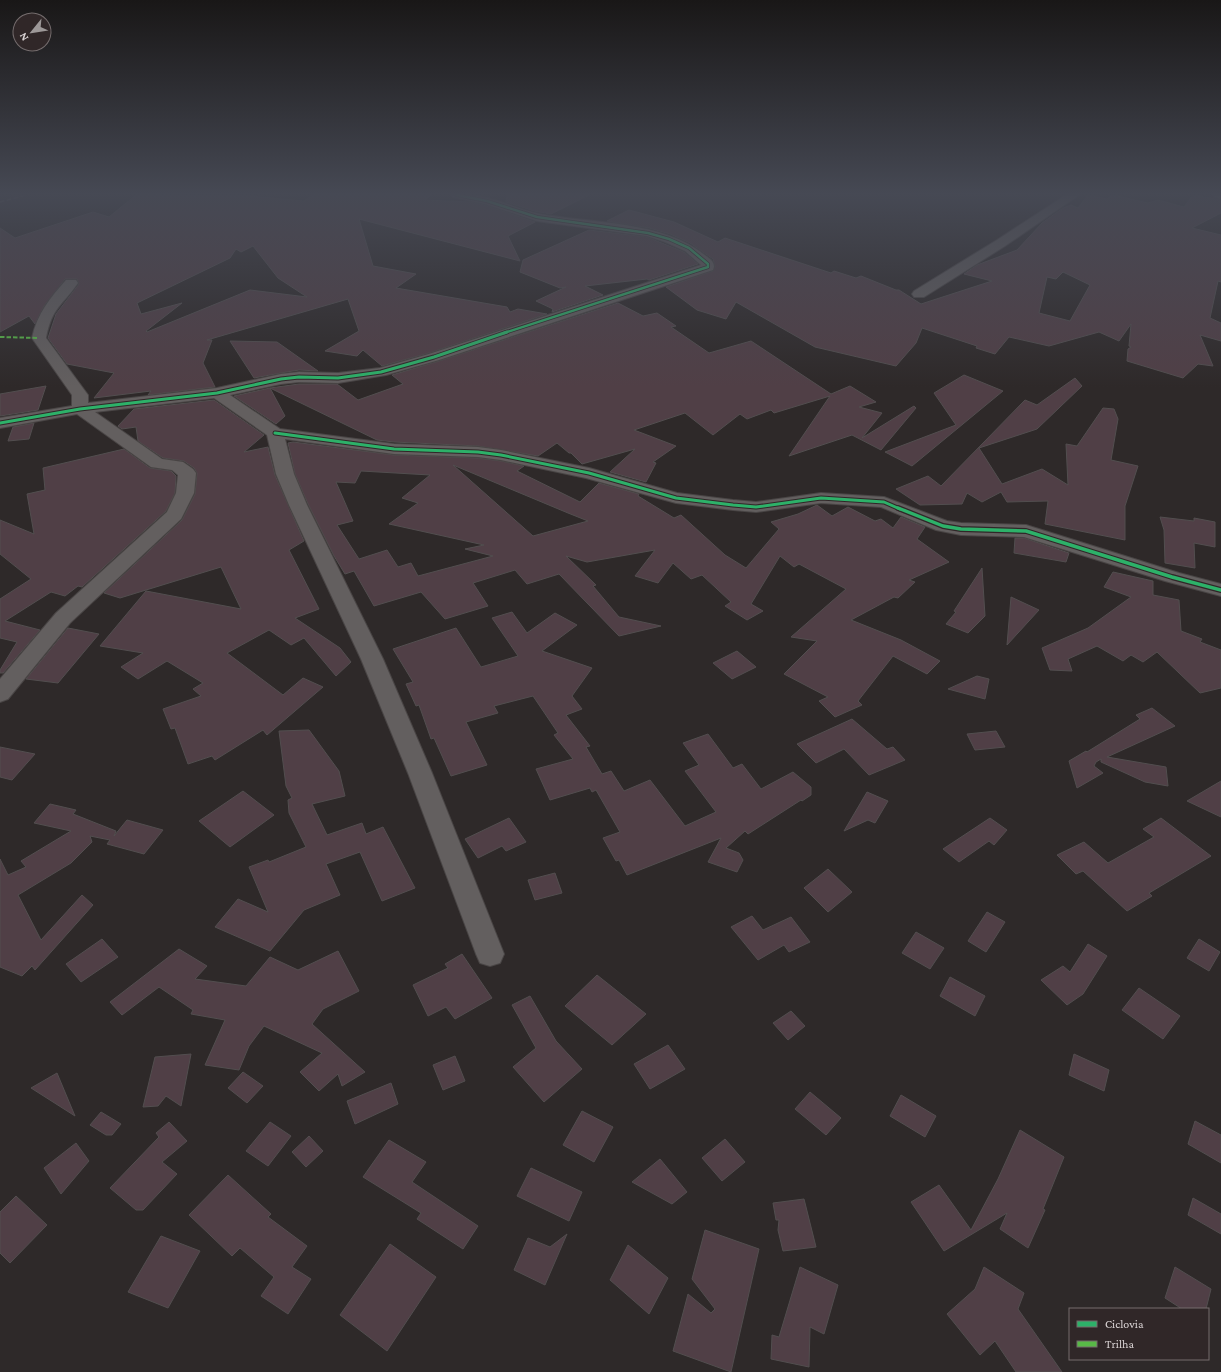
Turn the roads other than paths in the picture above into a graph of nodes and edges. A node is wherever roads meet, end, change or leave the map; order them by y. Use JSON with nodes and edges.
{"nodes":[{"id":1,"x":702,"y":259,"type":"edge"},
{"id":2,"x":976,"y":259,"type":"edge"},
{"id":3,"x":71,"y":283,"type":"dead end"},
{"id":4,"x":918,"y":294,"type":"dead end"},
{"id":5,"x":217,"y":393,"type":"junction"},
{"id":6,"x":80,"y":409,"type":"junction"},
{"id":7,"x":0,"y":423,"type":"edge"},
{"id":8,"x":275,"y":433,"type":"junction"},
{"id":9,"x":1221,"y":590,"type":"edge"},
{"id":10,"x":0,"y":694,"type":"edge"},
{"id":11,"x":490,"y":954,"type":"dead end"}],
"edges":[{"from":1,"to":5,"type":"street"},
{"from":2,"to":4,"type":"street"},
{"from":3,"to":6,"type":"street"},
{"from":5,"to":6,"type":"street"},
{"from":5,"to":8,"type":"street"},
{"from":6,"to":7,"type":"street"},
{"from":6,"to":10,"type":"street"},
{"from":8,"to":9,"type":"street"},
{"from":8,"to":11,"type":"street"}]}
